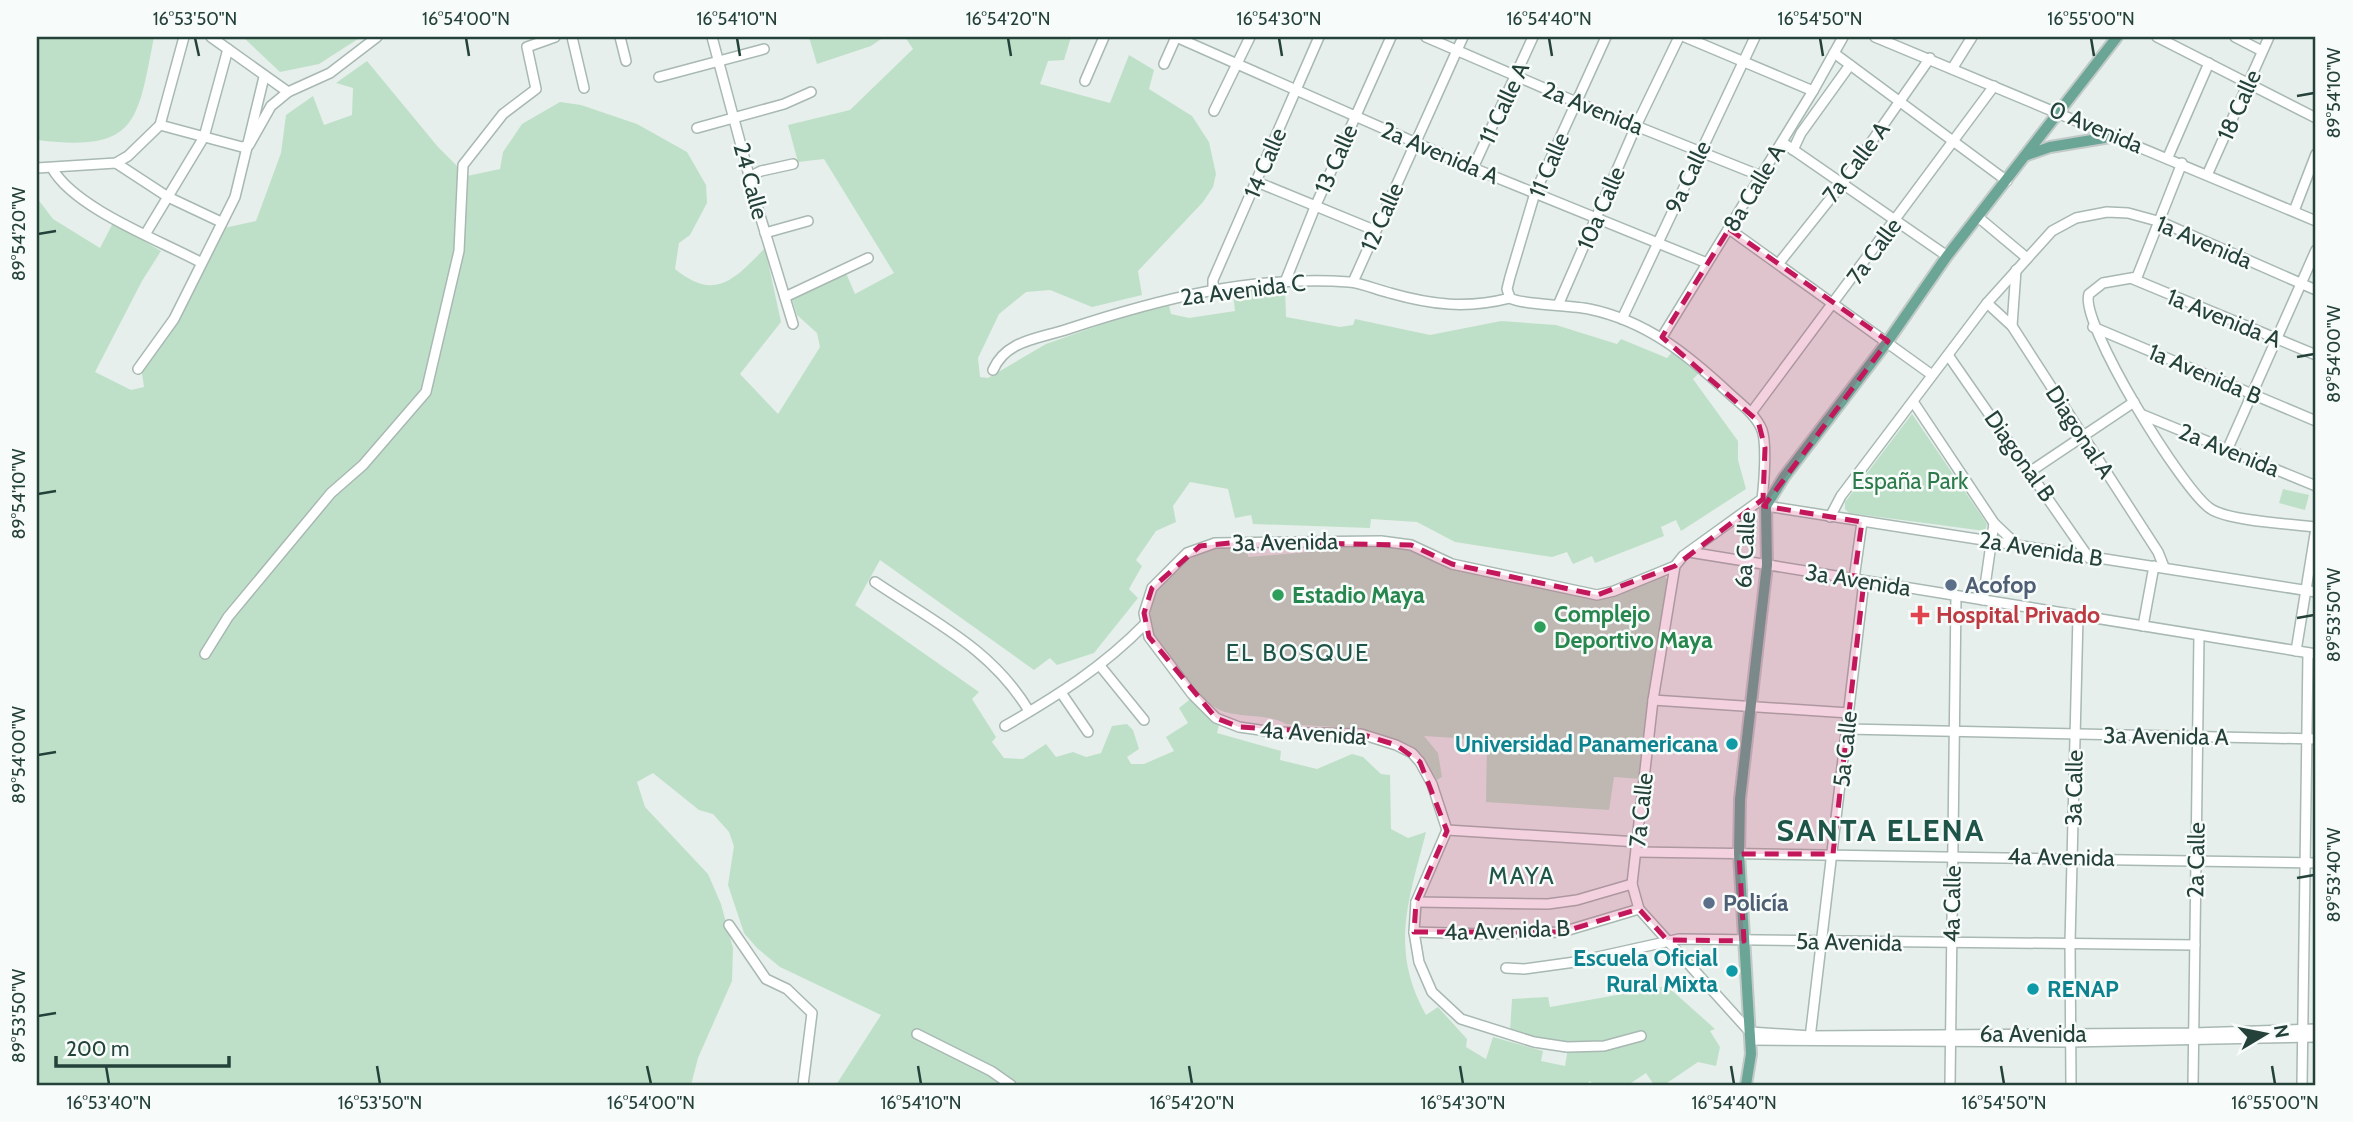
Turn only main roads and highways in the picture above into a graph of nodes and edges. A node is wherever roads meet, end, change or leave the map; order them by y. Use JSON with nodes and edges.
{"nodes":[{"id":1,"x":2117,"y":37,"type":"edge"},
{"id":2,"x":2116,"y":136,"type":"road end"},
{"id":3,"x":2026,"y":156,"type":"junction"},
{"id":4,"x":1746,"y":1085,"type":"edge"}],
"edges":[{"from":1,"to":3,"type":"main road","name":"6a Calle"},
{"from":2,"to":3,"type":"main road"},
{"from":3,"to":4,"type":"main road","name":"6a Calle"}]}
